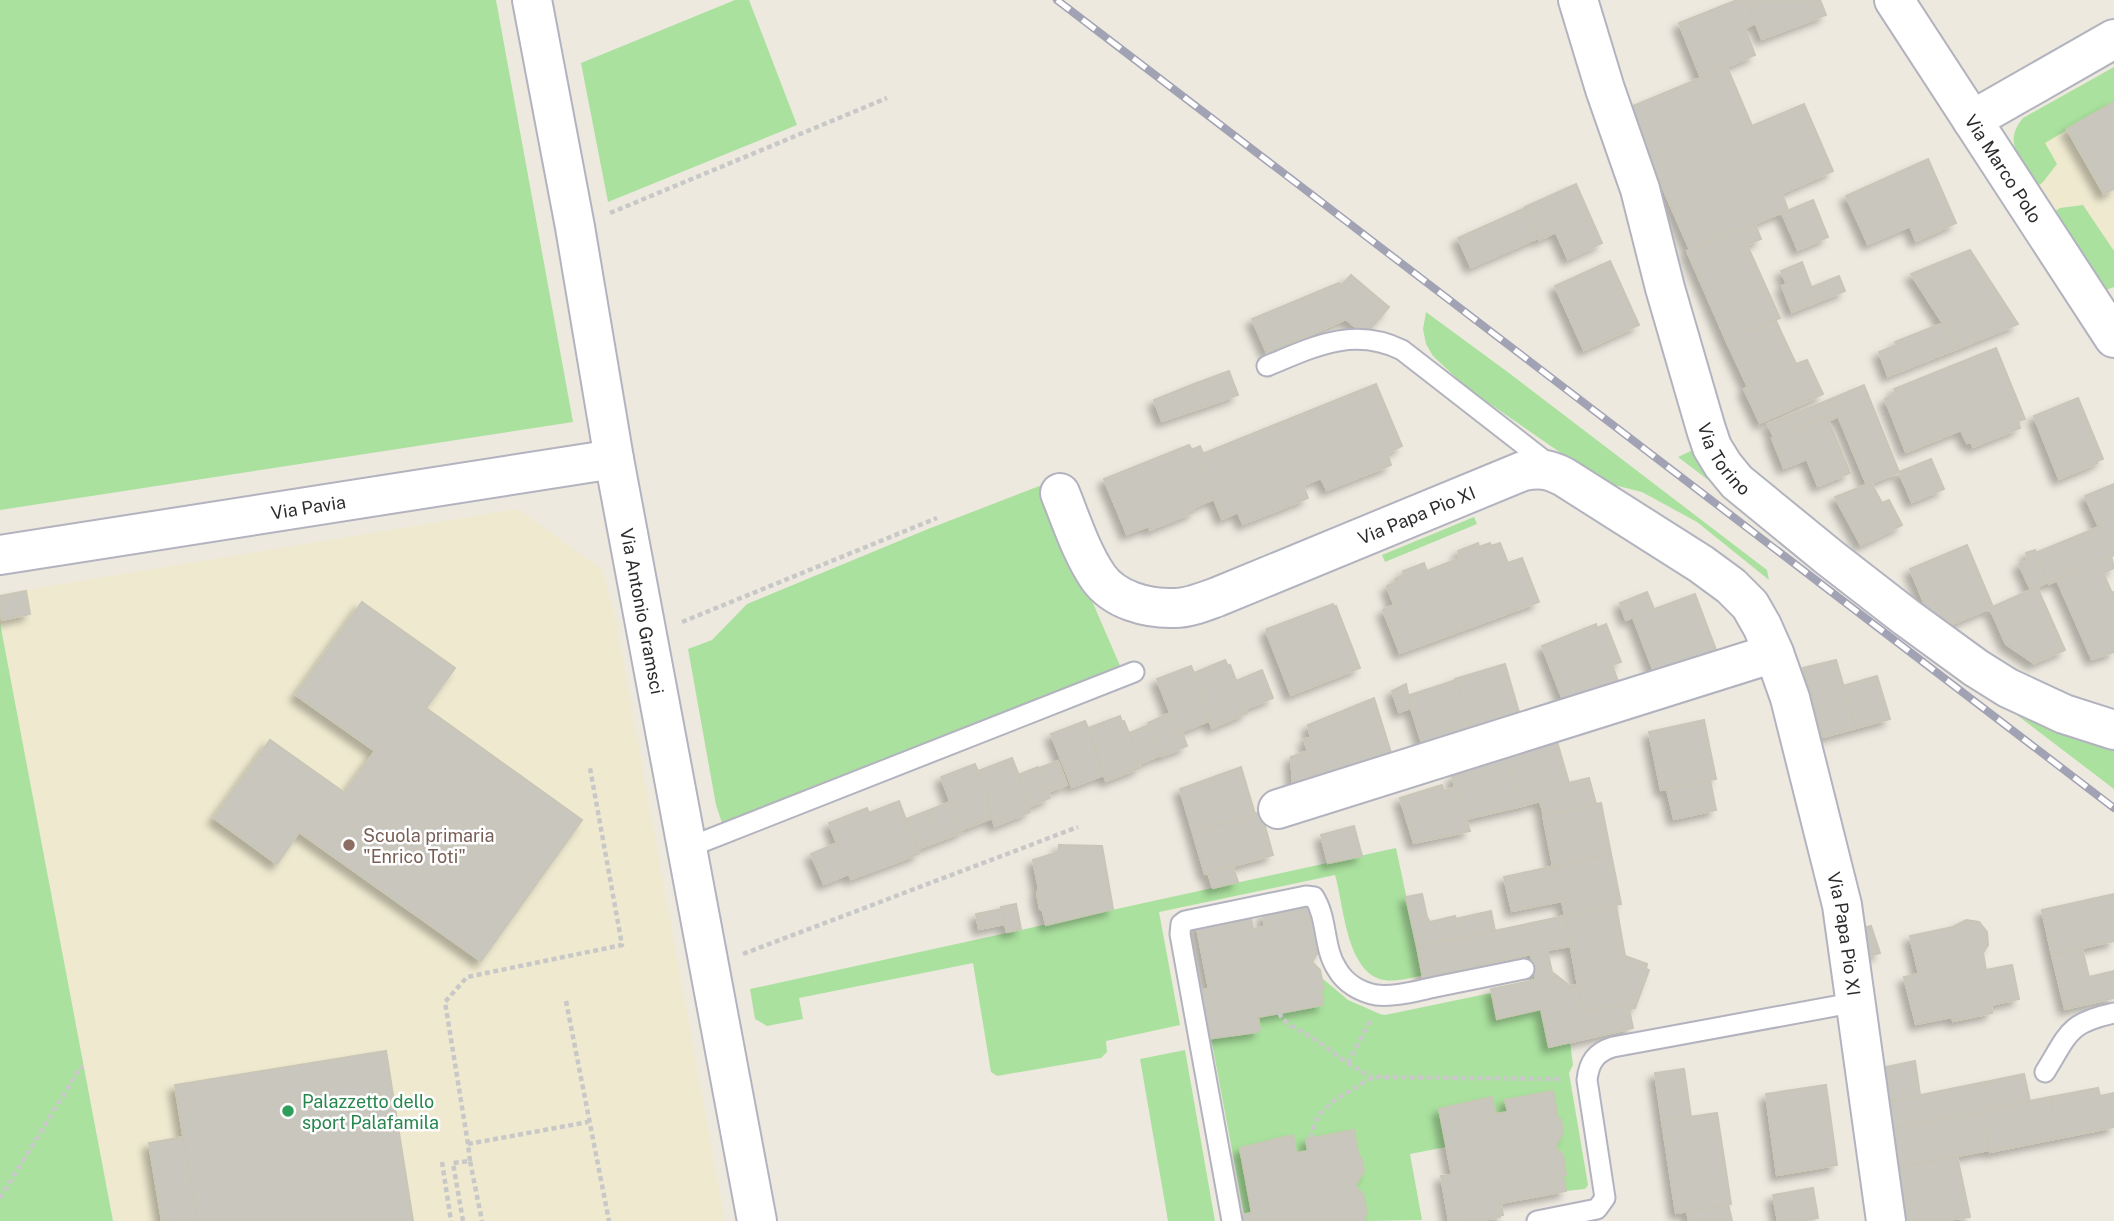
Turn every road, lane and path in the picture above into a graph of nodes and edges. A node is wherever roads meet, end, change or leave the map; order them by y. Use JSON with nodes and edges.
{"nodes":[{"id":1,"x":532,"y":0,"type":"edge"},
{"id":2,"x":1578,"y":0,"type":"edge"},
{"id":3,"x":1894,"y":0,"type":"edge"},
{"id":4,"x":2114,"y":39,"type":"edge"},
{"id":5,"x":887,"y":98,"type":"dead end"},
{"id":6,"x":1972,"y":120,"type":"junction"},
{"id":7,"x":575,"y":227,"type":"junction"},
{"id":8,"x":2114,"y":338,"type":"edge"},
{"id":9,"x":1267,"y":366,"type":"dead end"},
{"id":10,"x":614,"y":459,"type":"junction"},
{"id":11,"x":1564,"y":477,"type":"junction"},
{"id":12,"x":1060,"y":493,"type":"dead end"},
{"id":13,"x":937,"y":518,"type":"dead end"},
{"id":14,"x":0,"y":555,"type":"edge"},
{"id":15,"x":647,"y":633,"type":"junction"},
{"id":16,"x":1774,"y":653,"type":"junction"},
{"id":17,"x":1134,"y":673,"type":"dead end"},
{"id":18,"x":2114,"y":730,"type":"edge"},
{"id":19,"x":590,"y":768,"type":"dead end"},
{"id":20,"x":1278,"y":810,"type":"dead end"},
{"id":21,"x":1077,"y":827,"type":"dead end"},
{"id":22,"x":687,"y":848,"type":"junction"},
{"id":23,"x":709,"y":967,"type":"junction"},
{"id":24,"x":1524,"y":969,"type":"dead end"},
{"id":25,"x":1377,"y":995,"type":"junction"},
{"id":26,"x":566,"y":1001,"type":"dead end"},
{"id":27,"x":1857,"y":1002,"type":"junction"},
{"id":28,"x":1279,"y":1013,"type":"dead end"},
{"id":29,"x":2114,"y":1013,"type":"edge"},
{"id":30,"x":1348,"y":1063,"type":"junction"},
{"id":31,"x":83,"y":1067,"type":"dead end"},
{"id":32,"x":2045,"y":1072,"type":"dead end"},
{"id":33,"x":1373,"y":1077,"type":"junction"},
{"id":34,"x":1587,"y":1080,"type":"junction"},
{"id":35,"x":588,"y":1122,"type":"junction"},
{"id":36,"x":1311,"y":1138,"type":"dead end"},
{"id":37,"x":468,"y":1144,"type":"junction"},
{"id":38,"x":470,"y":1161,"type":"junction"},
{"id":39,"x":442,"y":1162,"type":"dead end"},
{"id":40,"x":0,"y":1198,"type":"edge"},
{"id":41,"x":451,"y":1221,"type":"edge"},
{"id":42,"x":463,"y":1221,"type":"edge"},
{"id":43,"x":482,"y":1221,"type":"edge"},
{"id":44,"x":609,"y":1221,"type":"edge"},
{"id":45,"x":757,"y":1221,"type":"edge"},
{"id":46,"x":1232,"y":1221,"type":"edge"},
{"id":47,"x":1538,"y":1221,"type":"edge"},
{"id":48,"x":1886,"y":1221,"type":"edge"}],
"edges":[{"from":1,"to":7,"type":"street","name":"Via Antonio Gramsci"},
{"from":2,"to":18,"type":"street","name":"Via Torino"},
{"from":3,"to":6,"type":"street","name":"Via Marco Polo"},
{"from":4,"to":6,"type":"street"},
{"from":5,"to":7,"type":"path"},
{"from":6,"to":8,"type":"street","name":"Via Marco Polo"},
{"from":7,"to":10,"type":"street","name":"Via Antonio Gramsci"},
{"from":9,"to":11,"type":"lane"},
{"from":10,"to":14,"type":"street","name":"Via Pavia"},
{"from":10,"to":15,"type":"street","name":"Via Antonio Gramsci"},
{"from":11,"to":12,"type":"street","name":"Via Papa Pio XI"},
{"from":11,"to":16,"type":"street","name":"Via Papa Pio XI"},
{"from":13,"to":15,"type":"path"},
{"from":15,"to":22,"type":"street","name":"Via Antonio Gramsci"},
{"from":16,"to":20,"type":"street"},
{"from":16,"to":27,"type":"street","name":"Via Papa Pio XI"},
{"from":17,"to":22,"type":"lane"},
{"from":19,"to":37,"type":"path"},
{"from":21,"to":23,"type":"path"},
{"from":22,"to":23,"type":"street","name":"Via Antonio Gramsci"},
{"from":23,"to":45,"type":"street","name":"Via Antonio Gramsci"},
{"from":24,"to":25,"type":"lane"},
{"from":25,"to":30,"type":"path"},
{"from":25,"to":46,"type":"lane"},
{"from":26,"to":35,"type":"path"},
{"from":27,"to":34,"type":"lane"},
{"from":27,"to":48,"type":"street","name":"Via Papa Pio XI"},
{"from":28,"to":30,"type":"path"},
{"from":29,"to":32,"type":"lane"},
{"from":30,"to":33,"type":"path"},
{"from":31,"to":40,"type":"path"},
{"from":33,"to":34,"type":"path"},
{"from":33,"to":36,"type":"path"},
{"from":34,"to":47,"type":"lane"},
{"from":35,"to":37,"type":"path"},
{"from":35,"to":44,"type":"path"},
{"from":37,"to":38,"type":"path"},
{"from":38,"to":42,"type":"path"},
{"from":38,"to":43,"type":"path"},
{"from":39,"to":41,"type":"path"}]}
